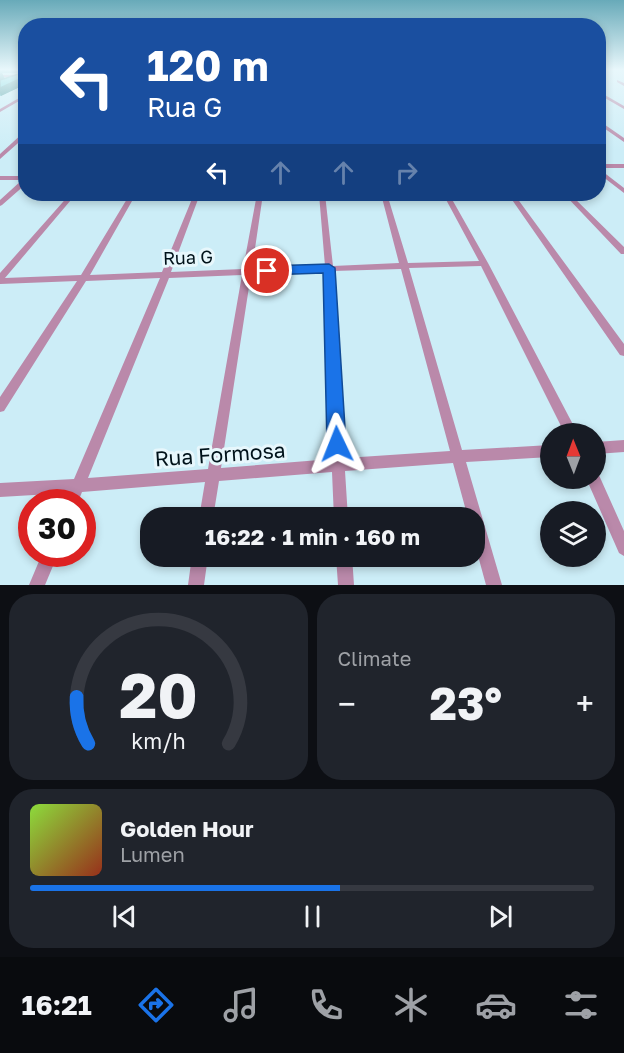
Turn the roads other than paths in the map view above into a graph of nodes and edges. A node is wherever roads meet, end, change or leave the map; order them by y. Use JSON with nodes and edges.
{"nodes":[{"id":1,"x":608,"y":98,"type":"joint"},
{"id":2,"x":624,"y":98,"type":"edge"},
{"id":3,"x":18,"y":100,"type":"edge"},
{"id":4,"x":624,"y":108,"type":"edge"},
{"id":5,"x":0,"y":111,"type":"edge"},
{"id":6,"x":606,"y":127,"type":"edge"},
{"id":7,"x":624,"y":140,"type":"edge"},
{"id":8,"x":18,"y":141,"type":"edge"},
{"id":9,"x":0,"y":157,"type":"edge"},
{"id":10,"x":624,"y":165,"type":"edge"},
{"id":11,"x":606,"y":166,"type":"edge"},
{"id":12,"x":606,"y":173,"type":"edge"},
{"id":13,"x":0,"y":178,"type":"edge"},
{"id":14,"x":18,"y":179,"type":"edge"},
{"id":15,"x":18,"y":187,"type":"edge"},
{"id":16,"x":624,"y":191,"type":"edge"},
{"id":17,"x":67,"y":201,"type":"edge"},
{"id":18,"x":129,"y":201,"type":"edge"},
{"id":19,"x":193,"y":201,"type":"edge"},
{"id":20,"x":259,"y":201,"type":"edge"},
{"id":21,"x":323,"y":201,"type":"edge"},
{"id":22,"x":386,"y":201,"type":"edge"},
{"id":23,"x":450,"y":201,"type":"edge"},
{"id":24,"x":516,"y":201,"type":"edge"},
{"id":25,"x":574,"y":201,"type":"edge"},
{"id":26,"x":0,"y":204,"type":"edge"},
{"id":27,"x":624,"y":252,"type":"edge"},
{"id":28,"x":484,"y":263,"type":"junction"},
{"id":29,"x":405,"y":266,"type":"junction"},
{"id":30,"x":329,"y":268,"type":"junction"},
{"id":31,"x":247,"y":271,"type":"junction"},
{"id":32,"x":166,"y":274,"type":"junction"},
{"id":33,"x":84,"y":277,"type":"junction"},
{"id":34,"x":0,"y":279,"type":"edge"},
{"id":35,"x":624,"y":352,"type":"edge"},
{"id":36,"x":0,"y":407,"type":"edge"},
{"id":37,"x":566,"y":423,"type":"edge"},
{"id":38,"x":624,"y":446,"type":"edge"},
{"id":39,"x":606,"y":447,"type":"edge"},
{"id":40,"x":540,"y":451,"type":"edge"},
{"id":41,"x":458,"y":455,"type":"junction"},
{"id":42,"x":338,"y":466,"type":"junction"},
{"id":43,"x":212,"y":476,"type":"junction"},
{"id":44,"x":78,"y":486,"type":"junction"},
{"id":45,"x":77,"y":489,"type":"edge"},
{"id":46,"x":598,"y":489,"type":"edge"},
{"id":47,"x":0,"y":490,"type":"edge"},
{"id":48,"x":208,"y":507,"type":"edge"},
{"id":49,"x":340,"y":507,"type":"edge"},
{"id":50,"x":624,"y":548,"type":"edge"},
{"id":51,"x":45,"y":567,"type":"edge"},
{"id":52,"x":198,"y":567,"type":"edge"},
{"id":53,"x":345,"y":567,"type":"edge"},
{"id":54,"x":37,"y":585,"type":"edge"},
{"id":55,"x":196,"y":585,"type":"edge"},
{"id":56,"x":346,"y":585,"type":"edge"},
{"id":57,"x":494,"y":585,"type":"edge"}],
"edges":[{"from":1,"to":2,"type":"street"},
{"from":1,"to":4,"type":"street"},
{"from":3,"to":5,"type":"street"},
{"from":6,"to":7,"type":"street"},
{"from":8,"to":9,"type":"street"},
{"from":10,"to":11,"type":"street"},
{"from":12,"to":16,"type":"street"},
{"from":13,"to":14,"type":"street"},
{"from":15,"to":26,"type":"street"},
{"from":17,"to":34,"type":"street"},
{"from":18,"to":33,"type":"street"},
{"from":19,"to":32,"type":"street"},
{"from":20,"to":31,"type":"street"},
{"from":21,"to":30,"type":"street"},
{"from":22,"to":29,"type":"street"},
{"from":23,"to":28,"type":"street"},
{"from":24,"to":35,"type":"street"},
{"from":25,"to":27,"type":"street"},
{"from":28,"to":29,"type":"street","name":"Rua G"},
{"from":28,"to":37,"type":"street"},
{"from":29,"to":30,"type":"street","name":"Rua G"},
{"from":29,"to":41,"type":"street"},
{"from":30,"to":31,"type":"street","name":"Rua G"},
{"from":30,"to":42,"type":"street"},
{"from":31,"to":32,"type":"street","name":"Rua G"},
{"from":31,"to":43,"type":"street"},
{"from":32,"to":33,"type":"street","name":"Rua G"},
{"from":32,"to":44,"type":"street"},
{"from":33,"to":34,"type":"street","name":"Rua G"},
{"from":33,"to":36,"type":"street"},
{"from":38,"to":39,"type":"street"},
{"from":40,"to":41,"type":"street","name":"Rua Formosa"},
{"from":41,"to":42,"type":"street","name":"Rua Formosa"},
{"from":41,"to":57,"type":"street"},
{"from":42,"to":43,"type":"street","name":"Rua Formosa"},
{"from":42,"to":49,"type":"street"},
{"from":43,"to":44,"type":"street","name":"Rua Formosa"},
{"from":43,"to":48,"type":"street"},
{"from":44,"to":45,"type":"street"},
{"from":44,"to":47,"type":"street","name":"Rua Formosa"},
{"from":46,"to":50,"type":"street"},
{"from":51,"to":54,"type":"street"},
{"from":52,"to":55,"type":"street"},
{"from":53,"to":56,"type":"street"}]}
